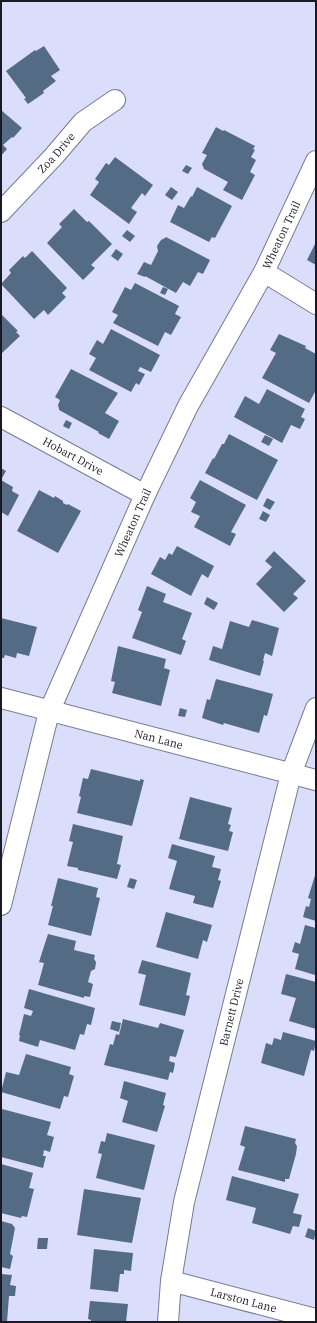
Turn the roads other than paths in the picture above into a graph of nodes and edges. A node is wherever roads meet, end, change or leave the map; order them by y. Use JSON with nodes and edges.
{"nodes":[{"id":1,"x":115,"y":100,"type":"dead end"},
{"id":2,"x":316,"y":161,"type":"edge"},
{"id":3,"x":1,"y":212,"type":"edge"},
{"id":4,"x":264,"y":272,"type":"junction"},
{"id":5,"x":316,"y":304,"type":"edge"},
{"id":6,"x":1,"y":417,"type":"edge"},
{"id":7,"x":145,"y":495,"type":"junction"},
{"id":8,"x":1,"y":698,"type":"edge"},
{"id":9,"x":316,"y":708,"type":"edge"},
{"id":10,"x":49,"y":712,"type":"junction"},
{"id":11,"x":292,"y":774,"type":"junction"},
{"id":12,"x":316,"y":780,"type":"edge"},
{"id":13,"x":1,"y":905,"type":"edge"},
{"id":14,"x":171,"y":1281,"type":"junction"},
{"id":15,"x":316,"y":1319,"type":"edge"},
{"id":16,"x":168,"y":1322,"type":"edge"}],
"edges":[{"from":1,"to":3,"type":"street","name":"Zoa Drive"},
{"from":2,"to":4,"type":"street","name":"Wheaton Trail"},
{"from":4,"to":5,"type":"street"},
{"from":4,"to":7,"type":"street","name":"Wheaton Trail"},
{"from":6,"to":7,"type":"street","name":"Hobart Drive"},
{"from":7,"to":10,"type":"street","name":"Wheaton Trail"},
{"from":8,"to":10,"type":"street","name":"Nan Lane"},
{"from":9,"to":11,"type":"street","name":"Barnett Drive"},
{"from":10,"to":11,"type":"street","name":"Nan Lane"},
{"from":10,"to":13,"type":"street","name":"Wheaton Trail"},
{"from":11,"to":12,"type":"street","name":"Nan Lane"},
{"from":11,"to":14,"type":"street","name":"Barnett Drive"},
{"from":14,"to":15,"type":"street","name":"Larston Lane"},
{"from":14,"to":16,"type":"street","name":"Barnett Drive"}]}
